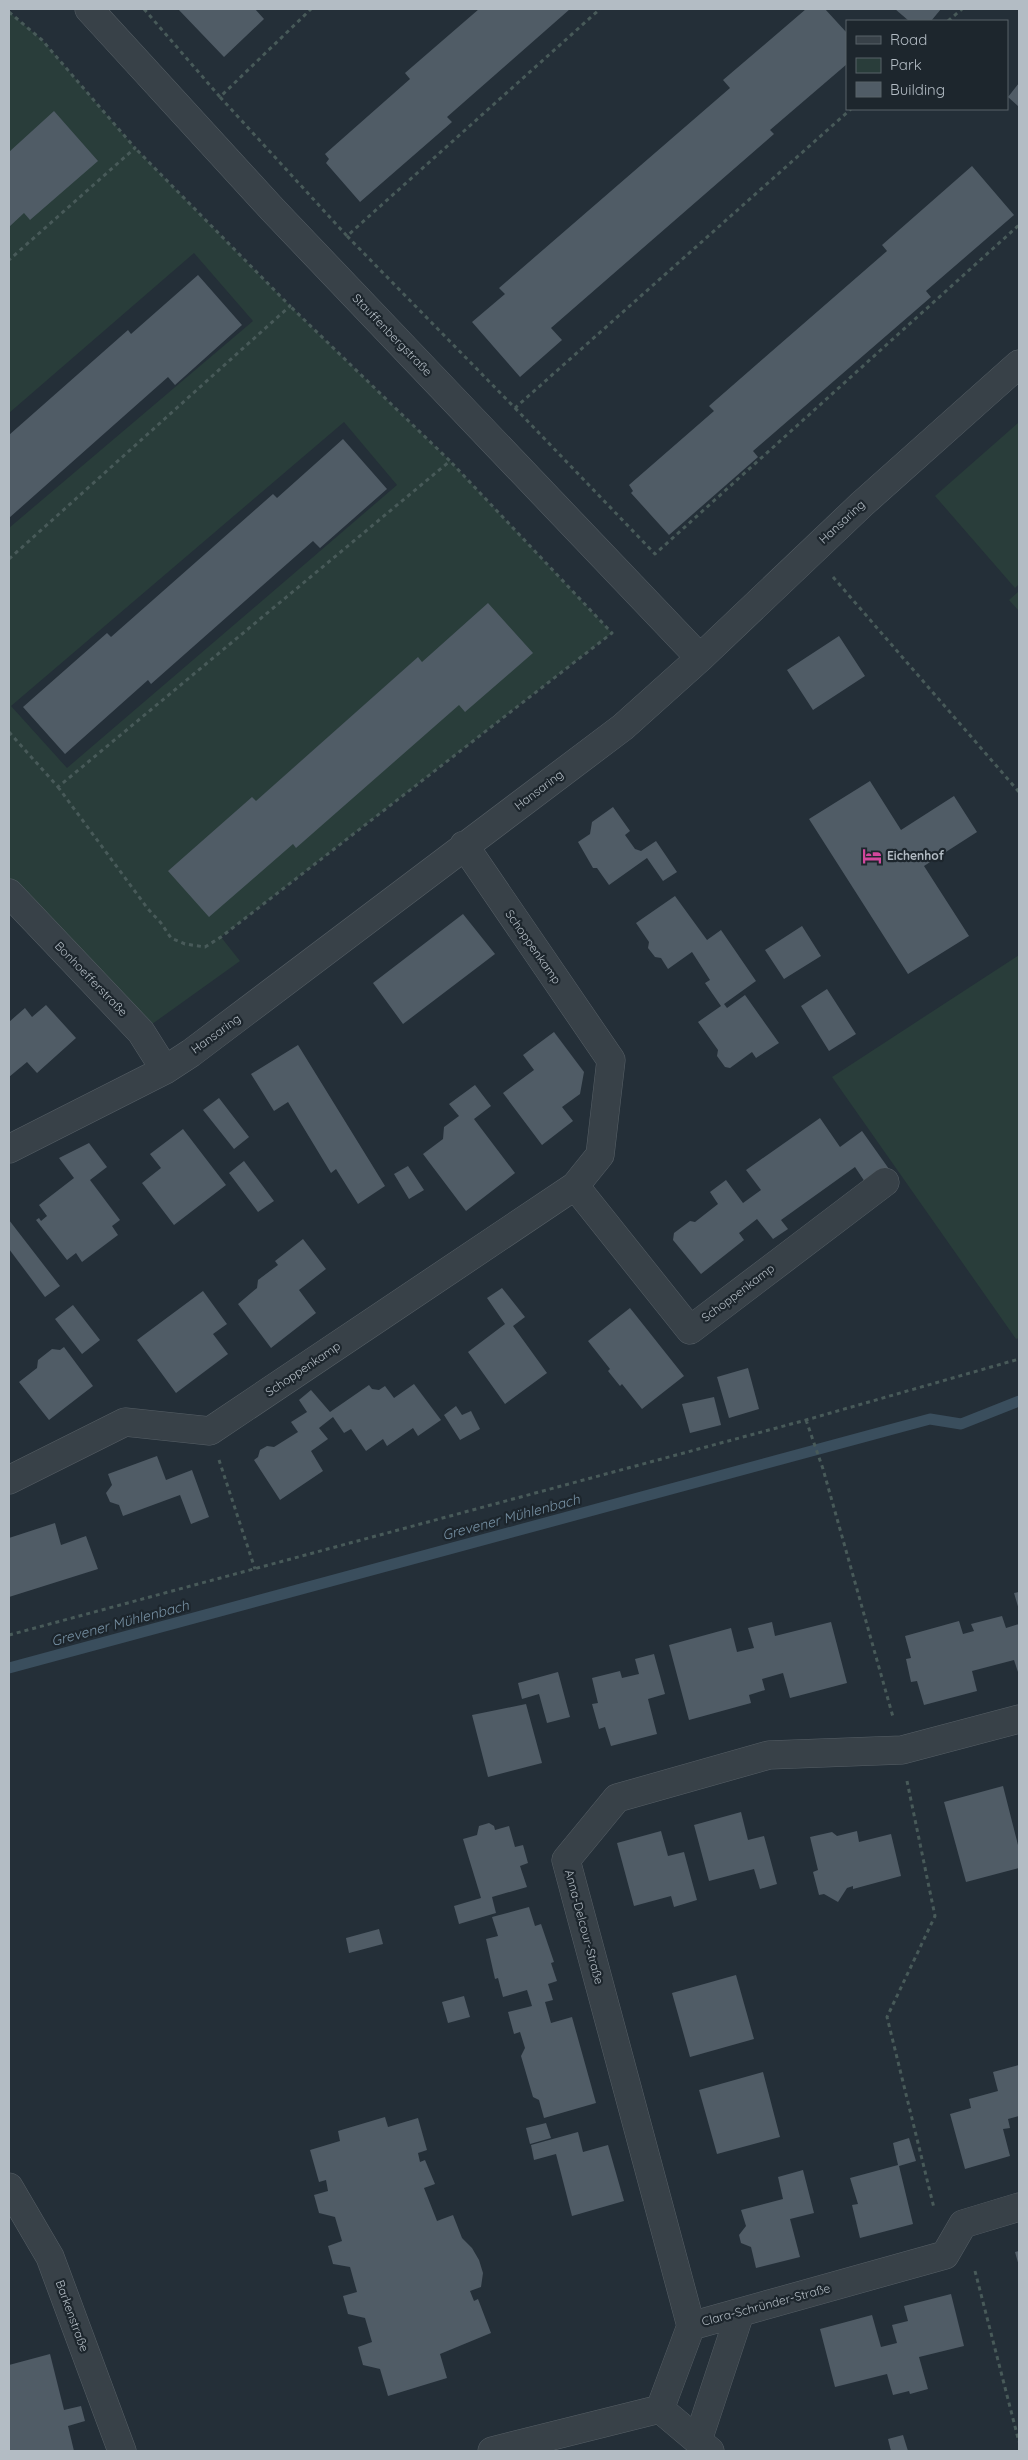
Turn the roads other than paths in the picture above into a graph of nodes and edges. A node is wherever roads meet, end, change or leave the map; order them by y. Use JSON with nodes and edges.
{"nodes":[{"id":1,"x":89,"y":9,"type":"edge"},
{"id":2,"x":1019,"y":364,"type":"edge"},
{"id":3,"x":700,"y":658,"type":"junction"},
{"id":4,"x":464,"y":845,"type":"junction"},
{"id":5,"x":9,"y":893,"type":"edge"},
{"id":6,"x":165,"y":1070,"type":"junction"},
{"id":7,"x":9,"y":1149,"type":"edge"},
{"id":8,"x":885,"y":1182,"type":"dead end"},
{"id":9,"x":575,"y":1186,"type":"junction"},
{"id":10,"x":9,"y":1480,"type":"edge"},
{"id":11,"x":1019,"y":1719,"type":"edge"},
{"id":12,"x":9,"y":2187,"type":"edge"},
{"id":13,"x":1019,"y":2207,"type":"edge"},
{"id":14,"x":740,"y":2313,"type":"junction"},
{"id":15,"x":691,"y":2326,"type":"junction"},
{"id":16,"x":660,"y":2409,"type":"junction"},
{"id":17,"x":704,"y":2446,"type":"edge"},
{"id":18,"x":122,"y":2451,"type":"edge"},
{"id":19,"x":492,"y":2451,"type":"edge"}],
"edges":[{"from":1,"to":3,"type":"street","name":"Stauffenbergstraße"},
{"from":2,"to":3,"type":"street","name":"Hansaring"},
{"from":3,"to":4,"type":"street","name":"Hansaring"},
{"from":4,"to":6,"type":"street","name":"Hansaring"},
{"from":4,"to":9,"type":"street","name":"Schoppenkamp"},
{"from":5,"to":6,"type":"street","name":"Bonhoefferstraße"},
{"from":6,"to":7,"type":"street","name":"Hansaring"},
{"from":8,"to":9,"type":"street","name":"Schoppenkamp"},
{"from":9,"to":10,"type":"street","name":"Schoppenkamp"},
{"from":11,"to":15,"type":"street","name":"Anna-Delcour-Straße"},
{"from":12,"to":18,"type":"street","name":"Barkenstraße"},
{"from":13,"to":14,"type":"street","name":"Clara-Schründer-Straße"},
{"from":14,"to":15,"type":"street","name":"Clara-Schründer-Straße"},
{"from":14,"to":17,"type":"street"},
{"from":15,"to":16,"type":"street","name":"Clara-Schründer-Straße"},
{"from":16,"to":17,"type":"street"},
{"from":16,"to":19,"type":"street"}]}
